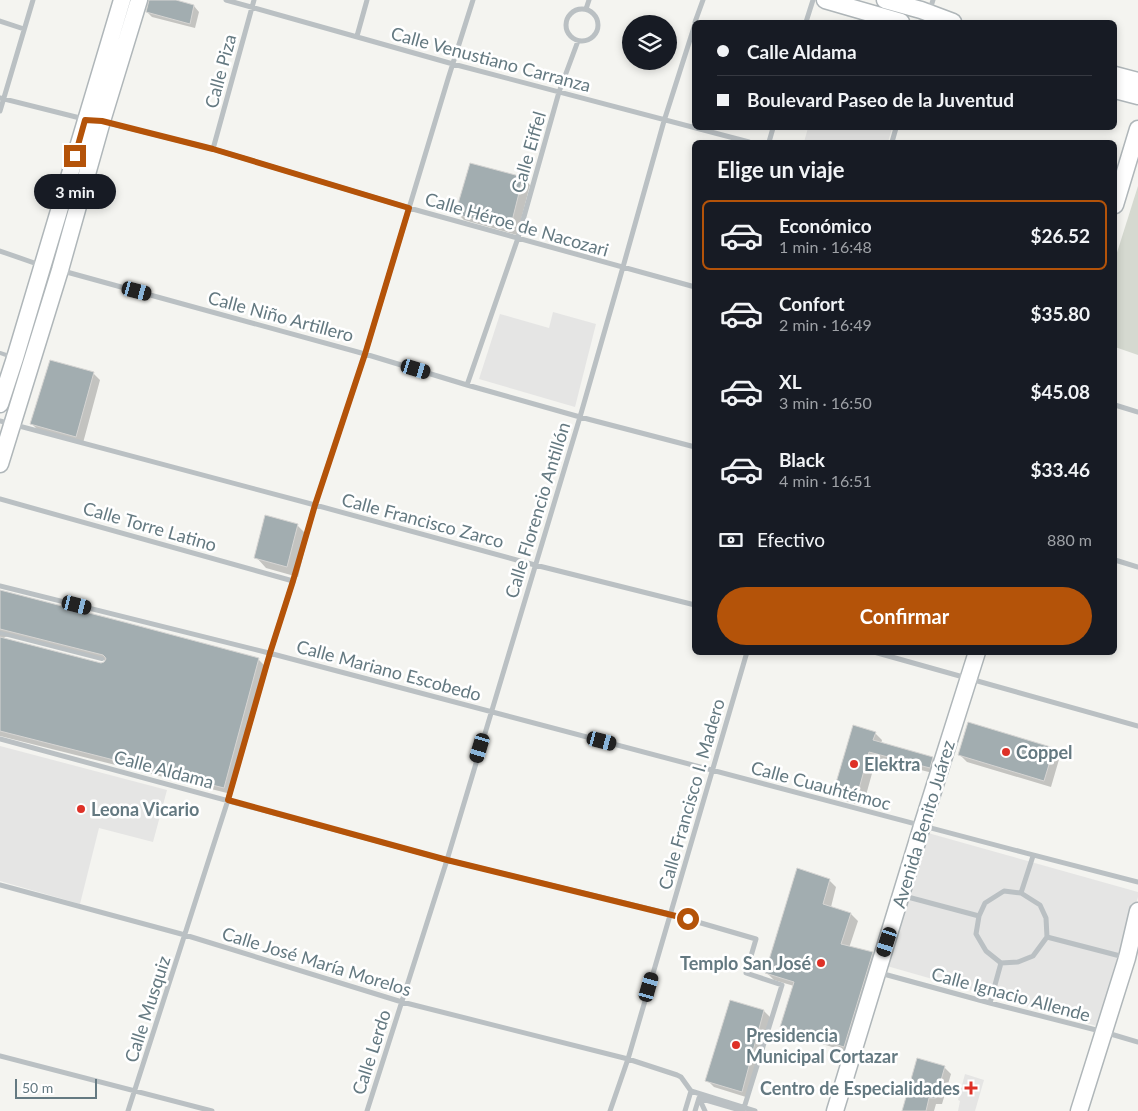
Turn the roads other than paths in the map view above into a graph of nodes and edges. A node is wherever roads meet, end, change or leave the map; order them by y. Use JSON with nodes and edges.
{"nodes":[{"id":1,"x":33,"y":0,"type":"edge"},
{"id":2,"x":122,"y":0,"type":"edge"},
{"id":3,"x":138,"y":0,"type":"edge"},
{"id":4,"x":226,"y":0,"type":"edge"},
{"id":5,"x":254,"y":0,"type":"edge"},
{"id":6,"x":367,"y":0,"type":"edge"},
{"id":7,"x":473,"y":0,"type":"edge"},
{"id":8,"x":589,"y":0,"type":"edge"},
{"id":9,"x":703,"y":0,"type":"edge"},
{"id":10,"x":813,"y":0,"type":"edge"},
{"id":11,"x":825,"y":0,"type":"edge"},
{"id":12,"x":885,"y":0,"type":"edge"},
{"id":13,"x":252,"y":7,"type":"junction"},
{"id":14,"x":586,"y":9,"type":"junction"},
{"id":15,"x":926,"y":10,"type":"edge"},
{"id":16,"x":696,"y":20,"type":"edge"},
{"id":17,"x":807,"y":20,"type":"edge"},
{"id":18,"x":894,"y":20,"type":"edge"},
{"id":19,"x":948,"y":20,"type":"edge"},
{"id":20,"x":0,"y":21,"type":"edge"},
{"id":21,"x":24,"y":29,"type":"junction"},
{"id":22,"x":692,"y":32,"type":"edge"},
{"id":23,"x":356,"y":36,"type":"junction"},
{"id":24,"x":578,"y":40,"type":"junction"},
{"id":25,"x":453,"y":64,"type":"junction"},
{"id":26,"x":1117,"y":75,"type":"edge"},
{"id":27,"x":1138,"y":81,"type":"edge"},
{"id":28,"x":1117,"y":91,"type":"edge"},
{"id":29,"x":559,"y":92,"type":"junction"},
{"id":30,"x":1138,"y":96,"type":"edge"},
{"id":31,"x":2,"y":99,"type":"edge"},
{"id":32,"x":0,"y":111,"type":"edge"},
{"id":33,"x":94,"y":120,"type":"junction"},
{"id":34,"x":664,"y":121,"type":"junction"},
{"id":35,"x":692,"y":128,"type":"edge"},
{"id":36,"x":1138,"y":129,"type":"edge"},
{"id":37,"x":700,"y":130,"type":"edge"},
{"id":38,"x":741,"y":140,"type":"edge"},
{"id":39,"x":213,"y":149,"type":"junction"},
{"id":40,"x":1117,"y":198,"type":"edge"},
{"id":41,"x":409,"y":208,"type":"junction"},
{"id":42,"x":518,"y":238,"type":"junction"},
{"id":43,"x":0,"y":251,"type":"edge"},
{"id":44,"x":43,"y":266,"type":"junction"},
{"id":45,"x":624,"y":267,"type":"junction"},
{"id":46,"x":60,"y":270,"type":"junction"},
{"id":47,"x":692,"y":286,"type":"edge"},
{"id":48,"x":365,"y":354,"type":"junction"},
{"id":49,"x":8,"y":355,"type":"edge"},
{"id":50,"x":467,"y":385,"type":"junction"},
{"id":51,"x":0,"y":404,"type":"edge"},
{"id":52,"x":1117,"y":406,"type":"edge"},
{"id":53,"x":1138,"y":412,"type":"edge"},
{"id":54,"x":580,"y":417,"type":"junction"},
{"id":55,"x":6,"y":423,"type":"edge"},
{"id":56,"x":692,"y":446,"type":"edge"},
{"id":57,"x":0,"y":464,"type":"edge"},
{"id":58,"x":0,"y":499,"type":"edge"},
{"id":59,"x":315,"y":505,"type":"junction"},
{"id":60,"x":1117,"y":561,"type":"edge"},
{"id":61,"x":534,"y":565,"type":"junction"},
{"id":62,"x":1138,"y":566,"type":"edge"},
{"id":63,"x":293,"y":581,"type":"junction"},
{"id":64,"x":0,"y":586,"type":"edge"},
{"id":65,"x":692,"y":604,"type":"edge"},
{"id":66,"x":0,"y":633,"type":"edge"},
{"id":67,"x":270,"y":653,"type":"junction"},
{"id":68,"x":746,"y":655,"type":"edge"},
{"id":69,"x":885,"y":655,"type":"edge"},
{"id":70,"x":976,"y":655,"type":"edge"},
{"id":71,"x":102,"y":659,"type":"dead end"},
{"id":72,"x":969,"y":678,"type":"junction"},
{"id":73,"x":491,"y":711,"type":"junction"},
{"id":74,"x":1138,"y":726,"type":"edge"},
{"id":75,"x":0,"y":738,"type":"edge"},
{"id":76,"x":712,"y":770,"type":"junction"},
{"id":77,"x":228,"y":800,"type":"junction"},
{"id":78,"x":922,"y":826,"type":"junction"},
{"id":79,"x":1033,"y":856,"type":"junction"},
{"id":80,"x":447,"y":860,"type":"junction"},
{"id":81,"x":1138,"y":882,"type":"edge"},
{"id":82,"x":0,"y":885,"type":"edge"},
{"id":83,"x":1022,"y":893,"type":"junction"},
{"id":84,"x":901,"y":895,"type":"junction"},
{"id":85,"x":1138,"y":911,"type":"edge"},
{"id":86,"x":670,"y":914,"type":"junction"},
{"id":87,"x":979,"y":916,"type":"junction"},
{"id":88,"x":185,"y":935,"type":"junction"},
{"id":89,"x":1047,"y":937,"type":"junction"},
{"id":90,"x":1127,"y":958,"type":"junction"},
{"id":91,"x":1001,"y":963,"type":"junction"},
{"id":92,"x":877,"y":972,"type":"junction"},
{"id":93,"x":402,"y":1002,"type":"junction"},
{"id":94,"x":990,"y":1003,"type":"junction"},
{"id":95,"x":1104,"y":1032,"type":"junction"},
{"id":96,"x":1138,"y":1042,"type":"edge"},
{"id":97,"x":0,"y":1056,"type":"edge"},
{"id":98,"x":628,"y":1059,"type":"junction"},
{"id":99,"x":136,"y":1090,"type":"junction"},
{"id":100,"x":691,"y":1091,"type":"junction"},
{"id":101,"x":699,"y":1098,"type":"junction"},
{"id":102,"x":743,"y":1109,"type":"edge"},
{"id":103,"x":128,"y":1111,"type":"edge"},
{"id":104,"x":212,"y":1111,"type":"edge"},
{"id":105,"x":367,"y":1111,"type":"edge"},
{"id":106,"x":610,"y":1111,"type":"edge"},
{"id":107,"x":685,"y":1111,"type":"edge"},
{"id":108,"x":695,"y":1111,"type":"edge"},
{"id":109,"x":706,"y":1111,"type":"edge"},
{"id":110,"x":755,"y":1111,"type":"edge"},
{"id":111,"x":834,"y":1111,"type":"edge"},
{"id":112,"x":1079,"y":1111,"type":"edge"}],
"edges":[{"from":1,"to":21,"type":"street"},
{"from":2,"to":33,"type":"main road"},
{"from":3,"to":33,"type":"main road"},
{"from":4,"to":13,"type":"street","name":"Calle Venustiano Carranza"},
{"from":5,"to":13,"type":"street","name":"Calle Piza"},
{"from":6,"to":23,"type":"street"},
{"from":7,"to":25,"type":"street","name":"Calle Musquiz"},
{"from":8,"to":14,"type":"street"},
{"from":9,"to":16,"type":"street","name":"Calle Florencio Antillón"},
{"from":10,"to":17,"type":"street"},
{"from":11,"to":18,"type":"main road"},
{"from":12,"to":15,"type":"main road"},
{"from":13,"to":23,"type":"street","name":"Calle Venustiano Carranza"},
{"from":13,"to":39,"type":"street","name":"Calle Piza"},
{"from":14,"to":24,"type":"street"},
{"from":14,"to":24,"type":"street"},
{"from":15,"to":19,"type":"main road"},
{"from":20,"to":21,"type":"street"},
{"from":21,"to":31,"type":"street"},
{"from":22,"to":34,"type":"street","name":"Calle Florencio Antillón"},
{"from":23,"to":25,"type":"street","name":"Calle Venustiano Carranza"},
{"from":24,"to":29,"type":"street","name":"Calle Eiffel"},
{"from":25,"to":29,"type":"street","name":"Calle Venustiano Carranza"},
{"from":25,"to":41,"type":"street","name":"Calle Musquiz"},
{"from":26,"to":27,"type":"main road"},
{"from":28,"to":30,"type":"main road"},
{"from":29,"to":34,"type":"street","name":"Calle Venustiano Carranza"},
{"from":29,"to":42,"type":"street","name":"Calle Eiffel"},
{"from":31,"to":32,"type":"street"},
{"from":31,"to":33,"type":"street","name":"Calle Héroe de Nacozari"},
{"from":33,"to":39,"type":"street","name":"Calle Héroe de Nacozari"},
{"from":33,"to":44,"type":"main road"},
{"from":33,"to":46,"type":"main road"},
{"from":34,"to":35,"type":"street","name":"Calle Venustiano Carranza"},
{"from":34,"to":45,"type":"street","name":"Calle Florencio Antillón"},
{"from":36,"to":40,"type":"main road"},
{"from":37,"to":38,"type":"street","name":"Calle Venustiano Carranza"},
{"from":39,"to":41,"type":"street","name":"Calle Héroe de Nacozari"},
{"from":41,"to":42,"type":"street","name":"Calle Héroe de Nacozari"},
{"from":41,"to":48,"type":"street","name":"Calle Musquiz"},
{"from":42,"to":45,"type":"street","name":"Calle Héroe de Nacozari"},
{"from":42,"to":50,"type":"street","name":"Calle Eiffel"},
{"from":43,"to":44,"type":"street","name":"Calle Niño Artillero"},
{"from":44,"to":46,"type":"street","name":"Calle Niño Artillero"},
{"from":44,"to":49,"type":"main road"},
{"from":45,"to":47,"type":"street","name":"Calle Héroe de Nacozari"},
{"from":45,"to":54,"type":"street","name":"Calle Florencio Antillón"},
{"from":46,"to":48,"type":"street","name":"Calle Niño Artillero"},
{"from":46,"to":55,"type":"main road"},
{"from":48,"to":50,"type":"street","name":"Calle Niño Artillero"},
{"from":48,"to":59,"type":"street","name":"Calle Musquiz"},
{"from":49,"to":51,"type":"main road"},
{"from":50,"to":54,"type":"street","name":"Calle Niño Artillero"},
{"from":52,"to":53,"type":"street"},
{"from":54,"to":56,"type":"street","name":"Calle Niño Artillero"},
{"from":54,"to":61,"type":"street","name":"Calle Florencio Antillón"},
{"from":55,"to":57,"type":"main road"},
{"from":55,"to":59,"type":"street","name":"Calle Francisco Zarco"},
{"from":58,"to":63,"type":"street","name":"Calle Torre Latino"},
{"from":59,"to":61,"type":"street","name":"Calle Francisco Zarco"},
{"from":59,"to":63,"type":"street","name":"Calle Musquiz"},
{"from":60,"to":62,"type":"street"},
{"from":61,"to":65,"type":"street","name":"Calle Francisco Zarco"},
{"from":61,"to":73,"type":"street","name":"Calle Florencio Antillón"},
{"from":63,"to":67,"type":"street","name":"Calle Musquiz"},
{"from":64,"to":67,"type":"street","name":"Calle Mariano Escobedo"},
{"from":66,"to":71,"type":"lane"},
{"from":67,"to":73,"type":"street","name":"Calle Mariano Escobedo"},
{"from":67,"to":77,"type":"street","name":"Calle Musquiz"},
{"from":68,"to":76,"type":"street","name":"Calle Francisco I. Madero"},
{"from":69,"to":72,"type":"street"},
{"from":70,"to":72,"type":"main road","name":"Avenida Benito Juárez"},
{"from":72,"to":74,"type":"street"},
{"from":72,"to":78,"type":"main road","name":"Avenida Benito Juárez"},
{"from":73,"to":76,"type":"street","name":"Calle Mariano Escobedo"},
{"from":73,"to":80,"type":"street","name":"Calle Florencio Antillón"},
{"from":75,"to":77,"type":"street","name":"Calle Aldama"},
{"from":76,"to":78,"type":"street","name":"Calle Cuauhtémoc"},
{"from":76,"to":86,"type":"street","name":"Calle Francisco I. Madero"},
{"from":77,"to":80,"type":"street","name":"Calle Aldama"},
{"from":77,"to":88,"type":"street","name":"Calle Musquiz"},
{"from":78,"to":79,"type":"street","name":"Calle Cuauhtémoc"},
{"from":78,"to":84,"type":"main road","name":"Avenida Benito Juárez"},
{"from":79,"to":81,"type":"street","name":"Calle Cuauhtémoc"},
{"from":79,"to":83,"type":"street"},
{"from":80,"to":86,"type":"street","name":"Calle Aldama"},
{"from":80,"to":93,"type":"street","name":"Calle Florencio Antillón"},
{"from":82,"to":88,"type":"street","name":"Calle José María Morelos"},
{"from":83,"to":87,"type":"street"},
{"from":83,"to":89,"type":"street"},
{"from":84,"to":87,"type":"street"},
{"from":84,"to":92,"type":"main road","name":"Avenida Benito Juárez"},
{"from":85,"to":90,"type":"main road"},
{"from":86,"to":98,"type":"street","name":"Calle Francisco I. Madero"},
{"from":86,"to":102,"type":"street","name":"Calle Aldama"},
{"from":87,"to":91,"type":"street"},
{"from":88,"to":93,"type":"street","name":"Calle José María Morelos"},
{"from":88,"to":99,"type":"street","name":"Calle Musquiz"},
{"from":89,"to":90,"type":"street"},
{"from":89,"to":91,"type":"street"},
{"from":90,"to":95,"type":"main road"},
{"from":91,"to":94,"type":"street"},
{"from":92,"to":94,"type":"street","name":"Calle Ignacio Allende"},
{"from":92,"to":111,"type":"main road","name":"Avenida Benito Juárez"},
{"from":93,"to":98,"type":"street","name":"Calle José María Morelos"},
{"from":93,"to":105,"type":"street","name":"Calle Lerdo"},
{"from":94,"to":95,"type":"street","name":"Calle Ignacio Allende"},
{"from":95,"to":96,"type":"street","name":"Calle Ignacio Allende"},
{"from":95,"to":112,"type":"main road"},
{"from":97,"to":99,"type":"street"},
{"from":98,"to":100,"type":"street","name":"Calle José María Morelos"},
{"from":98,"to":106,"type":"street","name":"Calle Francisco I. Madero"},
{"from":99,"to":103,"type":"street","name":"Calle Musquiz"},
{"from":99,"to":104,"type":"street"},
{"from":100,"to":102,"type":"street"},
{"from":100,"to":107,"type":"street"},
{"from":101,"to":102,"type":"street"},
{"from":101,"to":108,"type":"street"},
{"from":101,"to":109,"type":"street"},
{"from":102,"to":110,"type":"street"}]}
